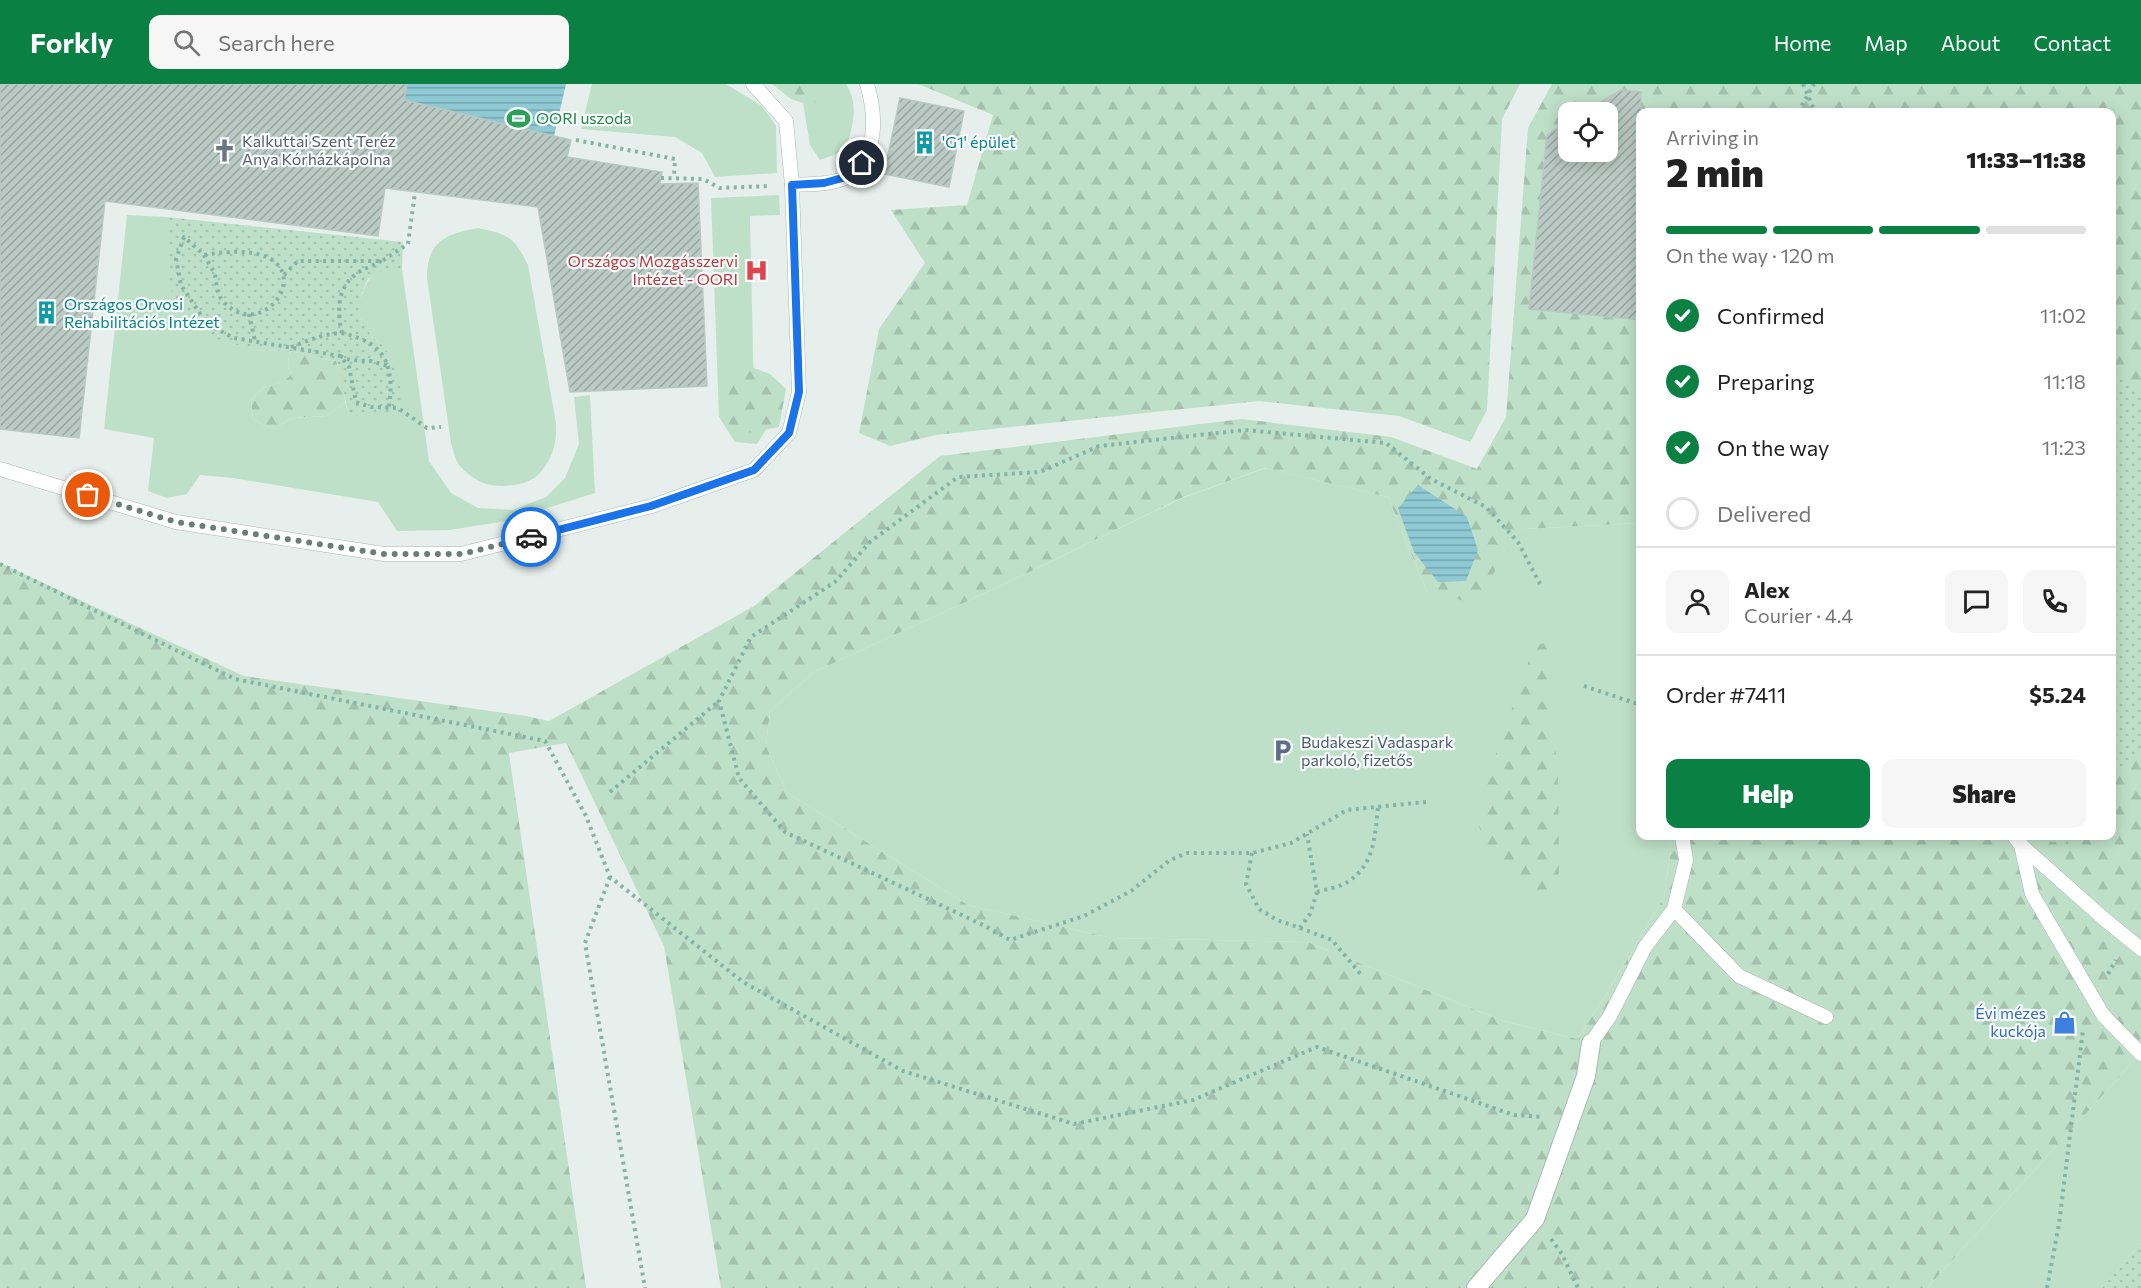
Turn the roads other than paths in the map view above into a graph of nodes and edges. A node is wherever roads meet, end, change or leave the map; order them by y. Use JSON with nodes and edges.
{"nodes":[{"id":1,"x":753,"y":84,"type":"edge"},
{"id":2,"x":867,"y":84,"type":"edge"},
{"id":3,"x":792,"y":185,"type":"junction"},
{"id":4,"x":0,"y":468,"type":"edge"},
{"id":5,"x":1683,"y":840,"type":"edge"},
{"id":6,"x":2017,"y":840,"type":"edge"},
{"id":7,"x":1674,"y":909,"type":"junction"},
{"id":8,"x":2141,"y":949,"type":"edge"},
{"id":9,"x":1826,"y":1017,"type":"dead end"},
{"id":10,"x":1591,"y":1043,"type":"joint"},
{"id":11,"x":2141,"y":1054,"type":"edge"},
{"id":12,"x":1476,"y":1288,"type":"edge"}],
"edges":[{"from":1,"to":3,"type":"lane"},
{"from":2,"to":3,"type":"lane"},
{"from":3,"to":4,"type":"lane"},
{"from":5,"to":7,"type":"lane"},
{"from":6,"to":8,"type":"lane"},
{"from":6,"to":11,"type":"lane"},
{"from":7,"to":9,"type":"lane"},
{"from":7,"to":10,"type":"lane"},
{"from":10,"to":12,"type":"street"}]}
